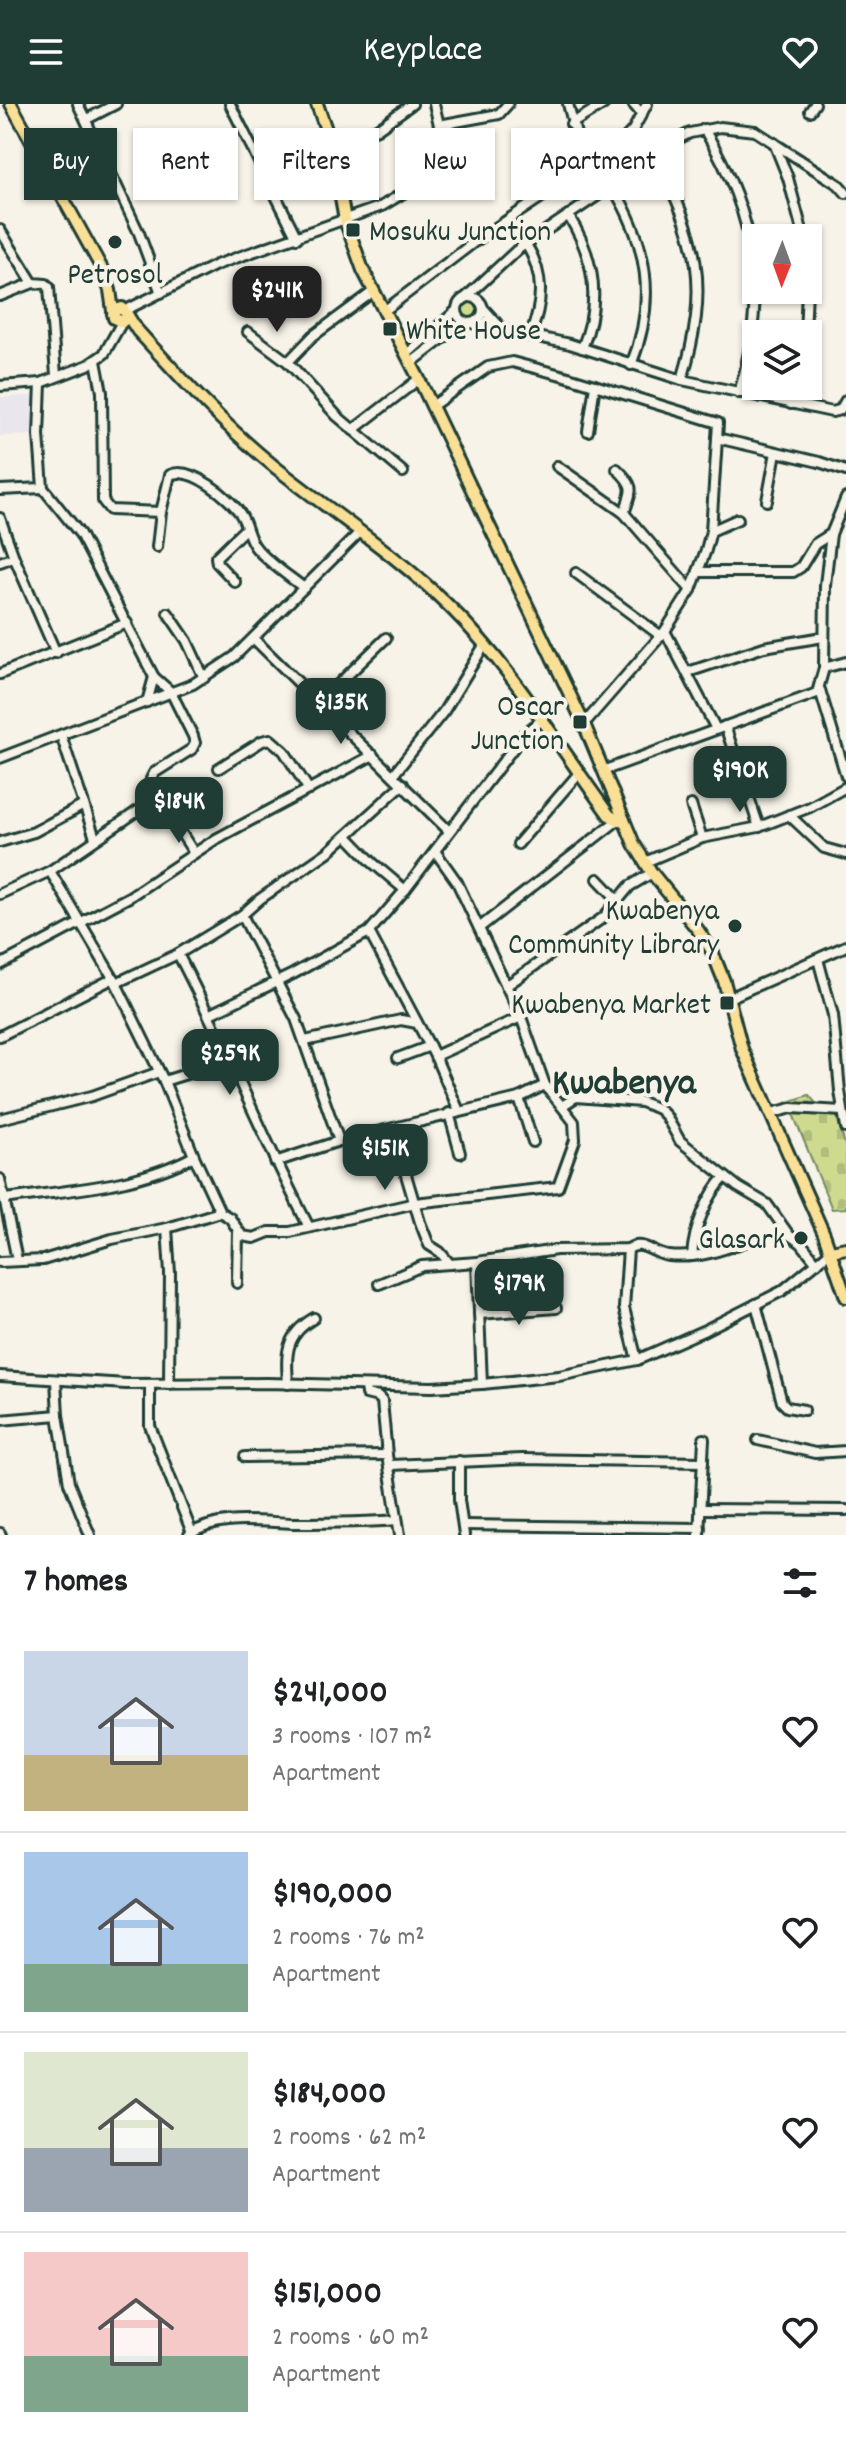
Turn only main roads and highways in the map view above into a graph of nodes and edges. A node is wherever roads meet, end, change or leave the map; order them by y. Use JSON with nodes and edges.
{"nodes":[{"id":1,"x":11,"y":104,"type":"edge"},
{"id":2,"x":317,"y":104,"type":"edge"},
{"id":3,"x":621,"y":820,"type":"junction"},
{"id":4,"x":846,"y":1248,"type":"edge"},
{"id":5,"x":831,"y":1251,"type":"junction"},
{"id":6,"x":846,"y":1297,"type":"edge"}],
"edges":[{"from":1,"to":3,"type":"main road"},
{"from":2,"to":3,"type":"main road"},
{"from":3,"to":5,"type":"main road"},
{"from":4,"to":5,"type":"main road"},
{"from":5,"to":6,"type":"main road"}]}
